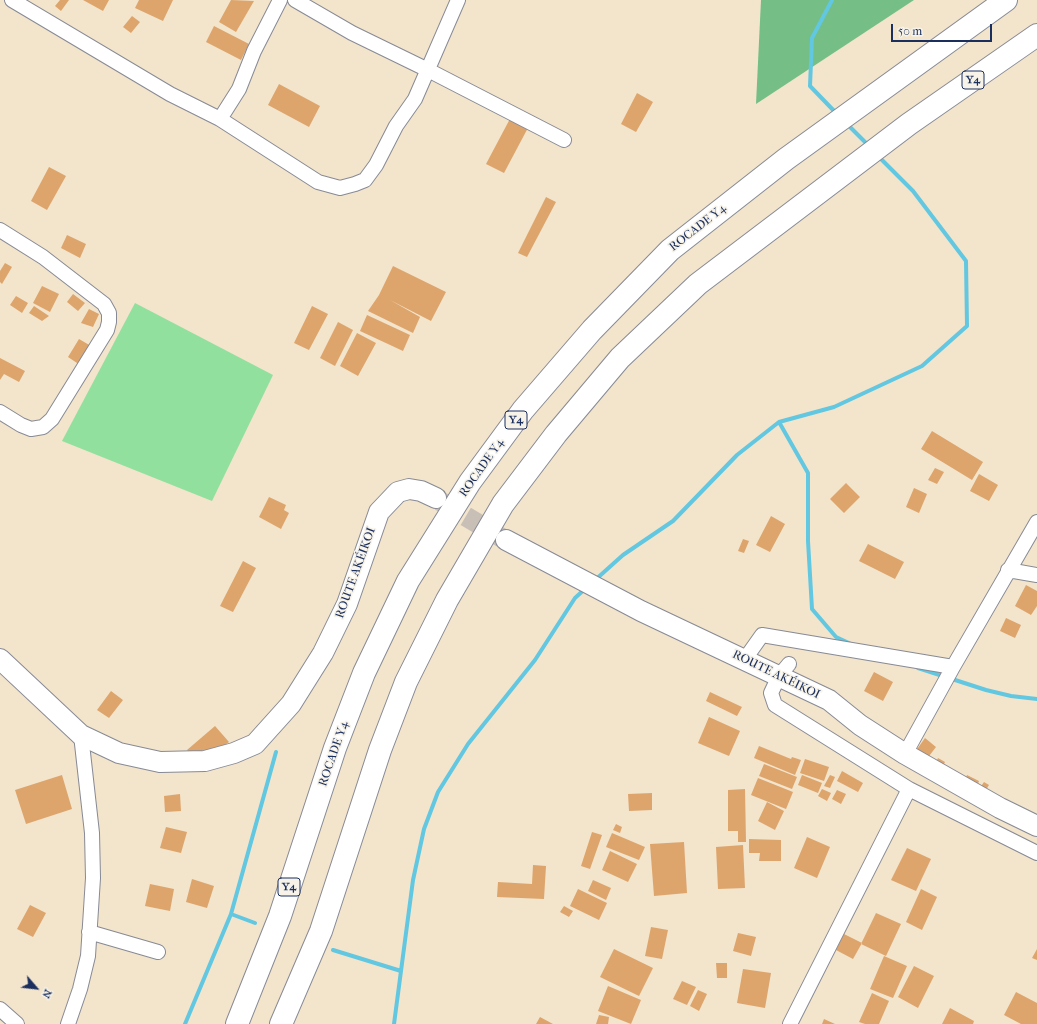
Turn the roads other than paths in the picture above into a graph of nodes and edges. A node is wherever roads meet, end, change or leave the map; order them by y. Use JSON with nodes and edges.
{"nodes":[{"id":1,"x":12,"y":0,"type":"edge"},
{"id":2,"x":280,"y":0,"type":"edge"},
{"id":3,"x":295,"y":0,"type":"edge"},
{"id":4,"x":458,"y":0,"type":"edge"},
{"id":5,"x":1006,"y":0,"type":"edge"},
{"id":6,"x":1037,"y":35,"type":"edge"},
{"id":7,"x":428,"y":70,"type":"junction"},
{"id":8,"x":220,"y":119,"type":"junction"},
{"id":9,"x":564,"y":140,"type":"dead end"},
{"id":10,"x":0,"y":230,"type":"edge"},
{"id":11,"x":0,"y":412,"type":"edge"},
{"id":12,"x":436,"y":498,"type":"tunnel mouth"},
{"id":13,"x":1037,"y":522,"type":"edge"},
{"id":14,"x":506,"y":540,"type":"tunnel mouth"},
{"id":15,"x":1008,"y":570,"type":"junction"},
{"id":16,"x":1037,"y":575,"type":"edge"},
{"id":17,"x":0,"y":659,"type":"edge"},
{"id":18,"x":745,"y":659,"type":"junction"},
{"id":19,"x":953,"y":667,"type":"junction"},
{"id":20,"x":784,"y":670,"type":"junction"},
{"id":21,"x":81,"y":735,"type":"junction"},
{"id":22,"x":905,"y":754,"type":"junction"},
{"id":23,"x":909,"y":789,"type":"junction"},
{"id":24,"x":1037,"y":826,"type":"edge"},
{"id":25,"x":1037,"y":853,"type":"edge"},
{"id":26,"x":90,"y":932,"type":"junction"},
{"id":27,"x":158,"y":952,"type":"dead end"},
{"id":28,"x":0,"y":1009,"type":"edge"},
{"id":29,"x":17,"y":1024,"type":"edge"},
{"id":30,"x":68,"y":1024,"type":"edge"},
{"id":31,"x":237,"y":1024,"type":"edge"},
{"id":32,"x":281,"y":1024,"type":"edge"},
{"id":33,"x":790,"y":1024,"type":"edge"}],
"edges":[{"from":1,"to":8,"type":"street"},
{"from":2,"to":8,"type":"street"},
{"from":3,"to":7,"type":"street"},
{"from":4,"to":7,"type":"street"},
{"from":5,"to":31,"type":"highway","name":"ROCADE Y4","number":"Y4"},
{"from":6,"to":32,"type":"highway","number":"Y4"},
{"from":7,"to":8,"type":"street"},
{"from":7,"to":9,"type":"street"},
{"from":10,"to":11,"type":"street"},
{"from":12,"to":21,"type":"street","name":"ROUTE AKÉIKOI"},
{"from":13,"to":15,"type":"street"},
{"from":14,"to":18,"type":"street","name":"ROUTE AKÉIKOI"},
{"from":15,"to":16,"type":"street"},
{"from":15,"to":19,"type":"street"},
{"from":17,"to":21,"type":"street","name":"ROUTE AKÉIKOI"},
{"from":18,"to":19,"type":"street"},
{"from":18,"to":20,"type":"street","name":"ROUTE AKÉIKOI"},
{"from":19,"to":22,"type":"street"},
{"from":20,"to":22,"type":"street","name":"ROUTE AKÉIKOI"},
{"from":20,"to":23,"type":"street"},
{"from":21,"to":26,"type":"street"},
{"from":22,"to":24,"type":"street","name":"ROUTE AKÉIKOI"},
{"from":23,"to":25,"type":"street"},
{"from":23,"to":33,"type":"street"},
{"from":26,"to":27,"type":"street"},
{"from":26,"to":30,"type":"street"},
{"from":28,"to":29,"type":"street"}]}
